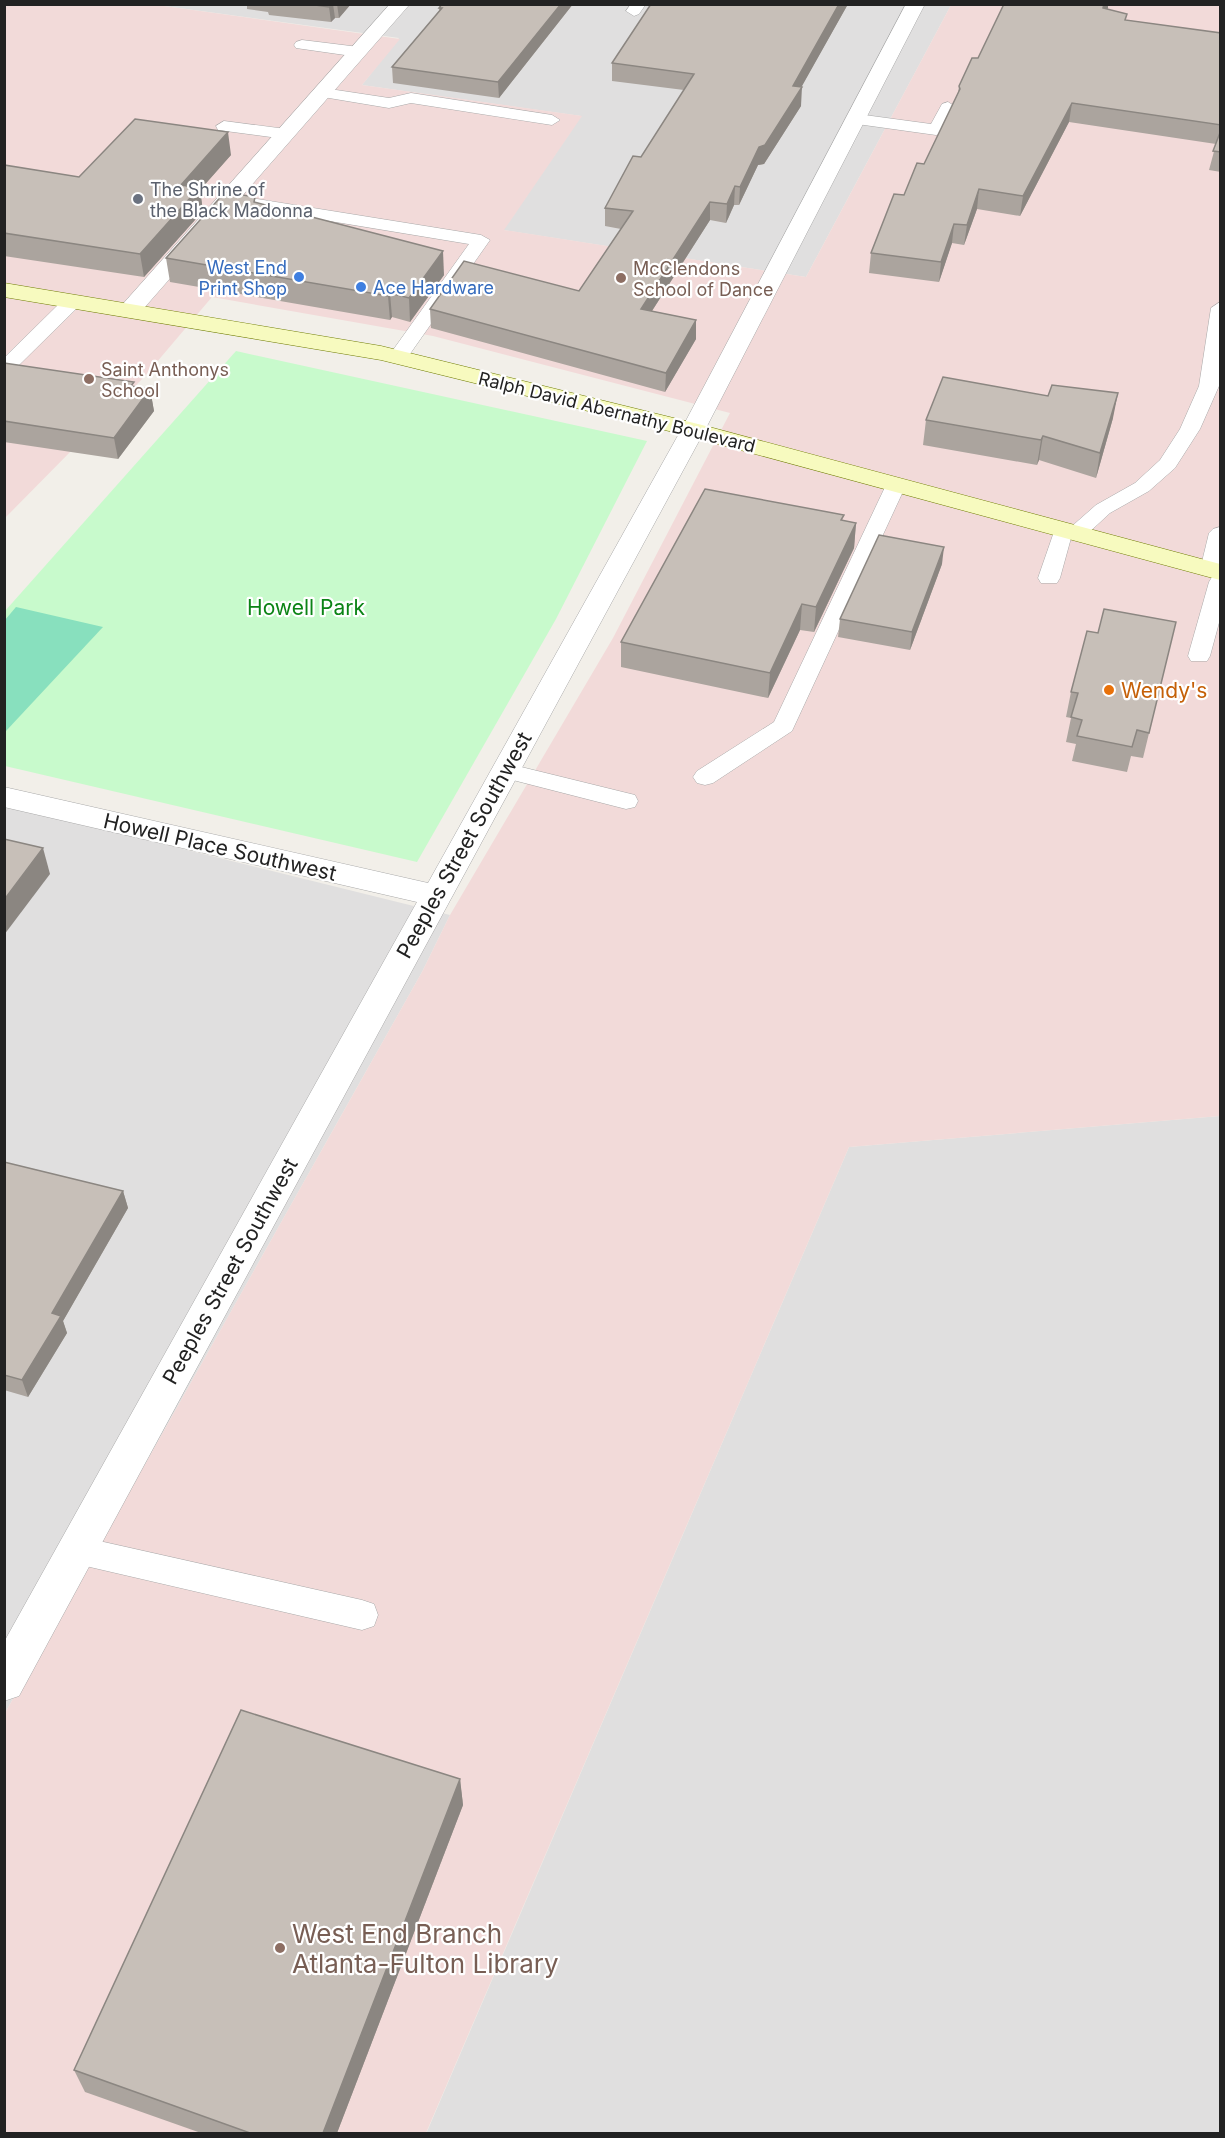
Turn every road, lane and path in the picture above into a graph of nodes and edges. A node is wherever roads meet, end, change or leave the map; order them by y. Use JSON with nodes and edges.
{"nodes":[{"id":1,"x":401,"y":4,"type":"edge"},
{"id":2,"x":916,"y":4,"type":"edge"},
{"id":3,"x":302,"y":45,"type":"dead end"},
{"id":4,"x":359,"y":52,"type":"junction"},
{"id":5,"x":323,"y":93,"type":"junction"},
{"id":6,"x":948,"y":107,"type":"dead end"},
{"id":7,"x":857,"y":119,"type":"junction"},
{"id":8,"x":552,"y":120,"type":"dead end"},
{"id":9,"x":224,"y":126,"type":"dead end"},
{"id":10,"x":286,"y":134,"type":"junction"},
{"id":11,"x":228,"y":200,"type":"junction"},
{"id":12,"x":4,"y":290,"type":"edge"},
{"id":13,"x":73,"y":301,"type":"junction"},
{"id":14,"x":1221,"y":308,"type":"edge"},
{"id":15,"x":130,"y":310,"type":"junction"},
{"id":16,"x":398,"y":357,"type":"junction"},
{"id":17,"x":4,"y":369,"type":"edge"},
{"id":18,"x":693,"y":430,"type":"junction"},
{"id":19,"x":896,"y":485,"type":"junction"},
{"id":20,"x":1070,"y":532,"type":"junction"},
{"id":21,"x":1221,"y":533,"type":"edge"},
{"id":22,"x":1217,"y":575,"type":"edge"},
{"id":23,"x":1049,"y":578,"type":"dead end"},
{"id":24,"x":1199,"y":656,"type":"dead end"},
{"id":25,"x":505,"y":771,"type":"junction"},
{"id":26,"x":705,"y":777,"type":"dead end"},
{"id":27,"x":4,"y":797,"type":"edge"},
{"id":28,"x":626,"y":801,"type":"dead end"},
{"id":29,"x":436,"y":896,"type":"junction"},
{"id":30,"x":77,"y":1550,"type":"junction"},
{"id":31,"x":362,"y":1615,"type":"dead end"},
{"id":32,"x":4,"y":1682,"type":"edge"}],
"edges":[{"from":1,"to":4,"type":"street"},
{"from":2,"to":7,"type":"street","name":"Peeples Street Southwest"},
{"from":3,"to":4,"type":"lane"},
{"from":4,"to":5,"type":"street"},
{"from":5,"to":8,"type":"lane"},
{"from":5,"to":10,"type":"street"},
{"from":6,"to":7,"type":"lane"},
{"from":7,"to":18,"type":"street","name":"Peeples Street Southwest"},
{"from":9,"to":10,"type":"lane"},
{"from":10,"to":11,"type":"street"},
{"from":11,"to":15,"type":"street"},
{"from":11,"to":16,"type":"lane"},
{"from":12,"to":13,"type":"main road","name":"Ralph David Abernathy Boulevard"},
{"from":13,"to":15,"type":"main road","name":"Ralph David Abernathy Boulevard"},
{"from":13,"to":17,"type":"lane"},
{"from":14,"to":20,"type":"lane"},
{"from":15,"to":16,"type":"main road","name":"Ralph David Abernathy Boulevard"},
{"from":16,"to":18,"type":"main road","name":"Ralph David Abernathy Boulevard"},
{"from":18,"to":19,"type":"main road","name":"Ralph David Abernathy Boulevard"},
{"from":18,"to":25,"type":"street","name":"Peeples Street Southwest"},
{"from":19,"to":20,"type":"main road","name":"Ralph David Abernathy Boulevard"},
{"from":19,"to":26,"type":"lane"},
{"from":20,"to":22,"type":"main road","name":"Ralph David Abernathy Boulevard"},
{"from":20,"to":23,"type":"lane"},
{"from":21,"to":22,"type":"lane"},
{"from":22,"to":24,"type":"lane"},
{"from":25,"to":28,"type":"lane"},
{"from":25,"to":29,"type":"street","name":"Peeples Street Southwest"},
{"from":27,"to":29,"type":"street","name":"Howell Place Southwest"},
{"from":29,"to":30,"type":"street","name":"Peeples Street Southwest"},
{"from":30,"to":31,"type":"lane"},
{"from":30,"to":32,"type":"street","name":"Peeples Street Southwest"}]}
